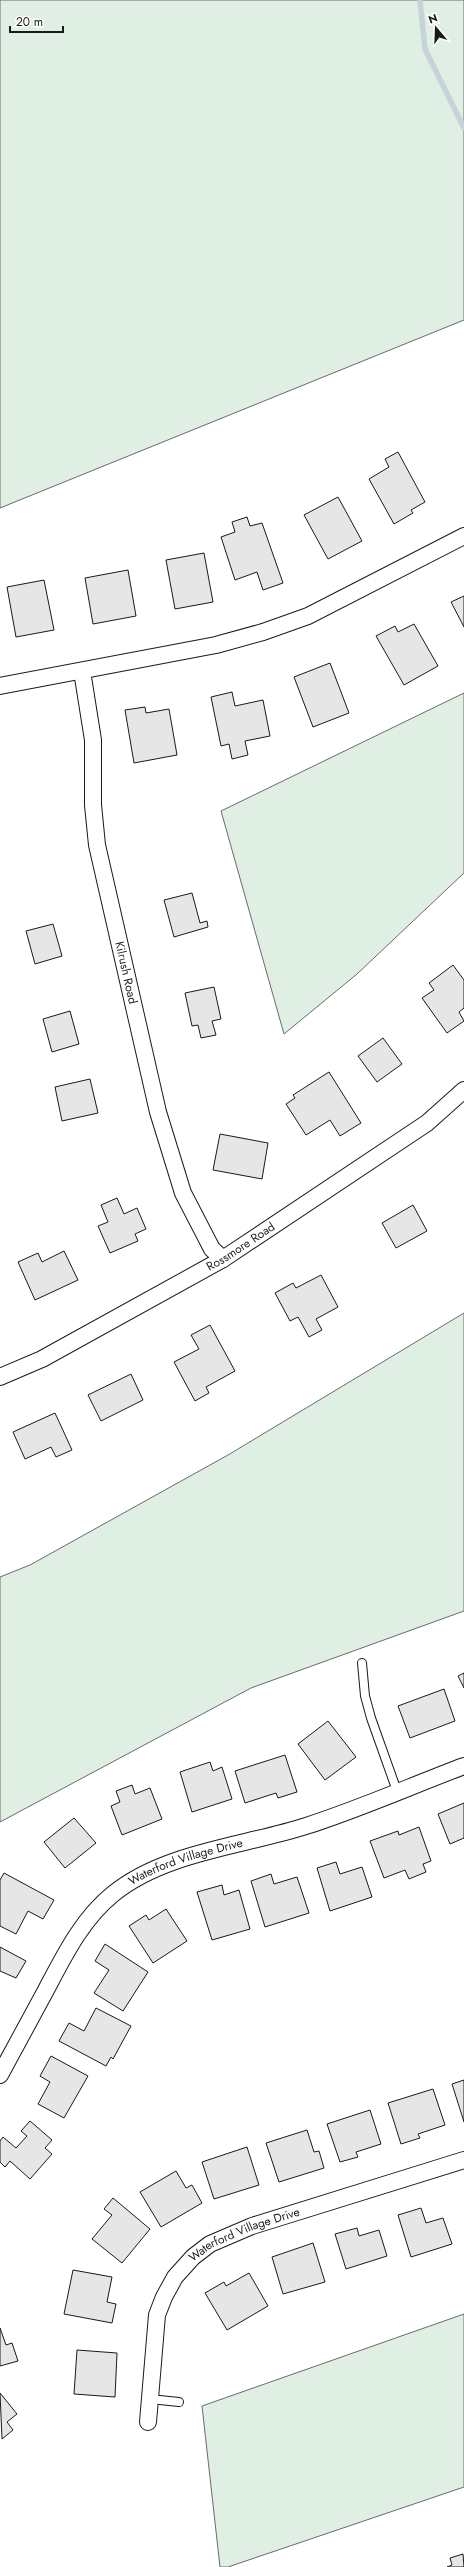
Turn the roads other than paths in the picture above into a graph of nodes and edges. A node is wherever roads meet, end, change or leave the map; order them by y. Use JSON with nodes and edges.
{"nodes":[{"id":1,"x":464,"y":536,"type":"edge"},
{"id":2,"x":82,"y":671,"type":"junction"},
{"id":3,"x":0,"y":686,"type":"edge"},
{"id":4,"x":464,"y":1090,"type":"edge"},
{"id":5,"x":223,"y":1259,"type":"junction"},
{"id":6,"x":0,"y":1377,"type":"edge"},
{"id":7,"x":362,"y":1663,"type":"dead end"},
{"id":8,"x":464,"y":1766,"type":"edge"},
{"id":9,"x":397,"y":1791,"type":"junction"},
{"id":10,"x":0,"y":2075,"type":"edge"},
{"id":11,"x":464,"y":2160,"type":"edge"},
{"id":12,"x":150,"y":2399,"type":"junction"},
{"id":13,"x":179,"y":2402,"type":"dead end"},
{"id":14,"x":148,"y":2422,"type":"dead end"}],
"edges":[{"from":1,"to":2,"type":"street"},
{"from":2,"to":3,"type":"street"},
{"from":2,"to":5,"type":"street","name":"Kilrush Road"},
{"from":4,"to":5,"type":"street","name":"Rossmore Road"},
{"from":5,"to":6,"type":"street","name":"Rossmore Road"},
{"from":7,"to":9,"type":"lane"},
{"from":8,"to":9,"type":"street","name":"Waterford Village Drive"},
{"from":9,"to":10,"type":"street","name":"Waterford Village Drive"},
{"from":11,"to":12,"type":"street","name":"Waterford Village Drive"},
{"from":12,"to":13,"type":"lane"},
{"from":12,"to":14,"type":"street","name":"Waterford Village Drive"}]}
